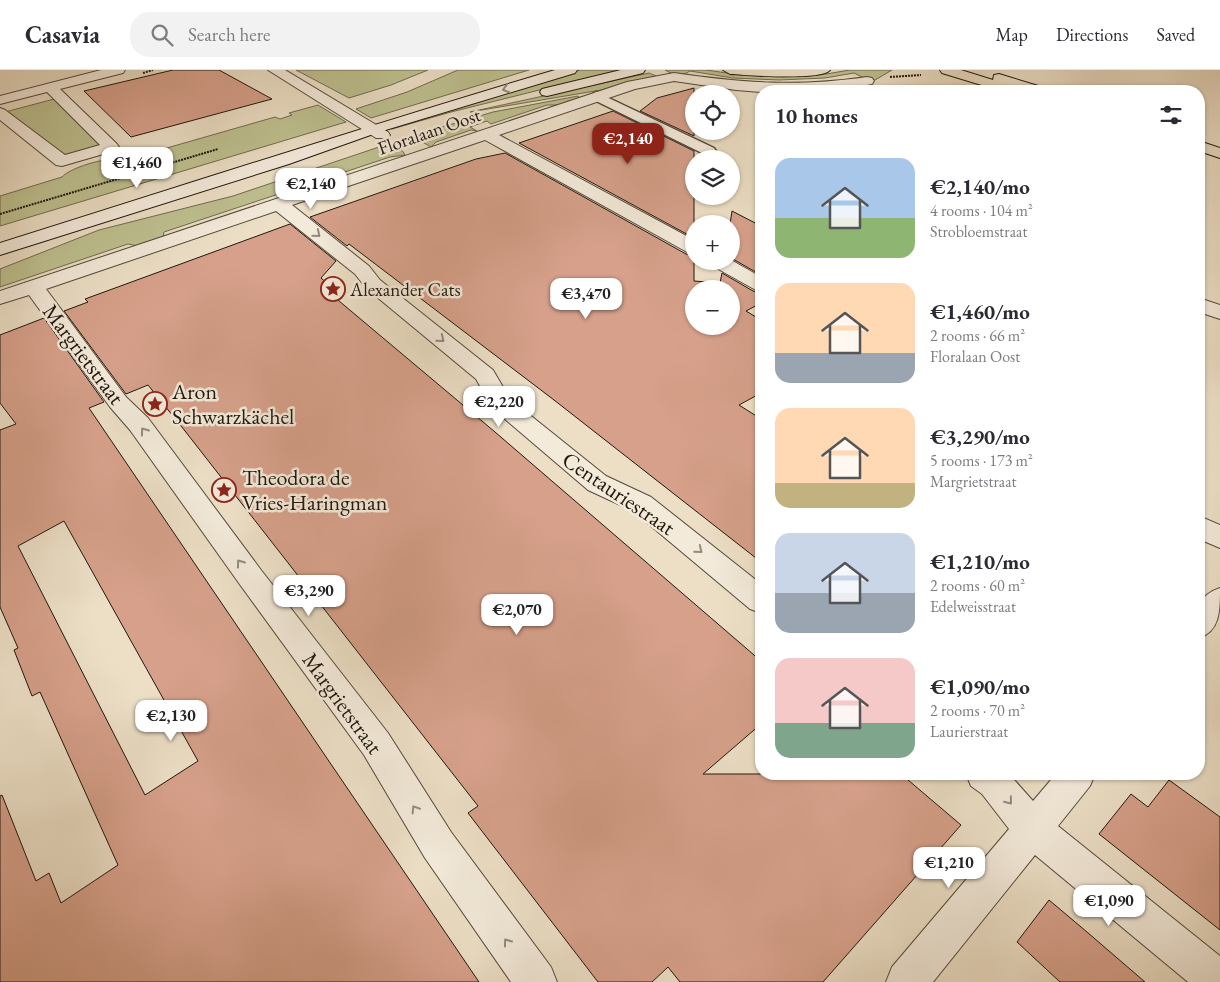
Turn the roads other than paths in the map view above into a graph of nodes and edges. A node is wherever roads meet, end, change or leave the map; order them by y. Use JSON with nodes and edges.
{"nodes":[{"id":1,"x":118,"y":70,"type":"edge"},
{"id":2,"x":275,"y":70,"type":"edge"},
{"id":3,"x":570,"y":70,"type":"edge"},
{"id":4,"x":638,"y":70,"type":"edge"},
{"id":5,"x":730,"y":70,"type":"edge"},
{"id":6,"x":823,"y":70,"type":"edge"},
{"id":7,"x":947,"y":70,"type":"edge"},
{"id":8,"x":974,"y":70,"type":"edge"},
{"id":9,"x":867,"y":81,"type":"dead end"},
{"id":10,"x":839,"y":85,"type":"edge"},
{"id":11,"x":996,"y":85,"type":"edge"},
{"id":12,"x":1021,"y":85,"type":"edge"},
{"id":13,"x":755,"y":87,"type":"edge"},
{"id":14,"x":50,"y":88,"type":"junction"},
{"id":15,"x":596,"y":96,"type":"junction"},
{"id":16,"x":0,"y":100,"type":"edge"},
{"id":17,"x":0,"y":113,"type":"edge"},
{"id":18,"x":378,"y":132,"type":"junction"},
{"id":19,"x":486,"y":134,"type":"junction"},
{"id":20,"x":1205,"y":148,"type":"edge"},
{"id":21,"x":707,"y":150,"type":"edge"},
{"id":22,"x":1220,"y":153,"type":"edge"},
{"id":23,"x":279,"y":204,"type":"junction"},
{"id":24,"x":685,"y":243,"type":"edge"},
{"id":25,"x":0,"y":249,"type":"edge"},
{"id":26,"x":734,"y":270,"type":"edge"},
{"id":27,"x":755,"y":282,"type":"edge"},
{"id":28,"x":34,"y":287,"type":"junction"},
{"id":29,"x":0,"y":298,"type":"edge"},
{"id":30,"x":1205,"y":307,"type":"edge"},
{"id":31,"x":1220,"y":313,"type":"edge"},
{"id":32,"x":1205,"y":529,"type":"edge"},
{"id":33,"x":1220,"y":538,"type":"edge"},
{"id":34,"x":755,"y":596,"type":"edge"},
{"id":35,"x":1220,"y":600,"type":"edge"},
{"id":36,"x":1205,"y":619,"type":"edge"},
{"id":37,"x":991,"y":780,"type":"edge"},
{"id":38,"x":1073,"y":780,"type":"edge"},
{"id":39,"x":1032,"y":830,"type":"junction"},
{"id":40,"x":536,"y":982,"type":"edge"},
{"id":41,"x":906,"y":982,"type":"edge"},
{"id":42,"x":1220,"y":982,"type":"edge"}],
"edges":[{"from":1,"to":14,"type":"street"},
{"from":2,"to":18,"type":"street"},
{"from":3,"to":18,"type":"street","name":"Floralaan Oost","one_way":true},
{"from":4,"to":18,"type":"street","name":"Floralaan Oost"},
{"from":5,"to":6,"type":"main road"},
{"from":7,"to":11,"type":"main road"},
{"from":8,"to":12,"type":"main road"},
{"from":9,"to":10,"type":"street","name":"Floralaan Oost"},
{"from":13,"to":15,"type":"street","name":"Floralaan Oost"},
{"from":14,"to":16,"type":"street"},
{"from":14,"to":17,"type":"street"},
{"from":15,"to":19,"type":"street","name":"Floralaan Oost"},
{"from":15,"to":21,"type":"lane"},
{"from":18,"to":25,"type":"street","name":"Floralaan Oost"},
{"from":19,"to":23,"type":"street","name":"Floralaan Oost"},
{"from":19,"to":24,"type":"street"},
{"from":20,"to":22,"type":"main road"},
{"from":23,"to":28,"type":"street","name":"Floralaan Oost"},
{"from":23,"to":34,"type":"street","name":"Centauriestraat","one_way":true},
{"from":26,"to":27,"type":"street"},
{"from":28,"to":29,"type":"street","name":"Floralaan Oost"},
{"from":40,"to":28,"type":"street","name":"Margrietstraat","one_way":true},
{"from":30,"to":31,"type":"street"},
{"from":32,"to":33,"type":"street"},
{"from":35,"to":36,"type":"street"},
{"from":37,"to":39,"type":"street","one_way":true},
{"from":38,"to":39,"type":"street"},
{"from":39,"to":41,"type":"street"},
{"from":39,"to":42,"type":"street"}]}
